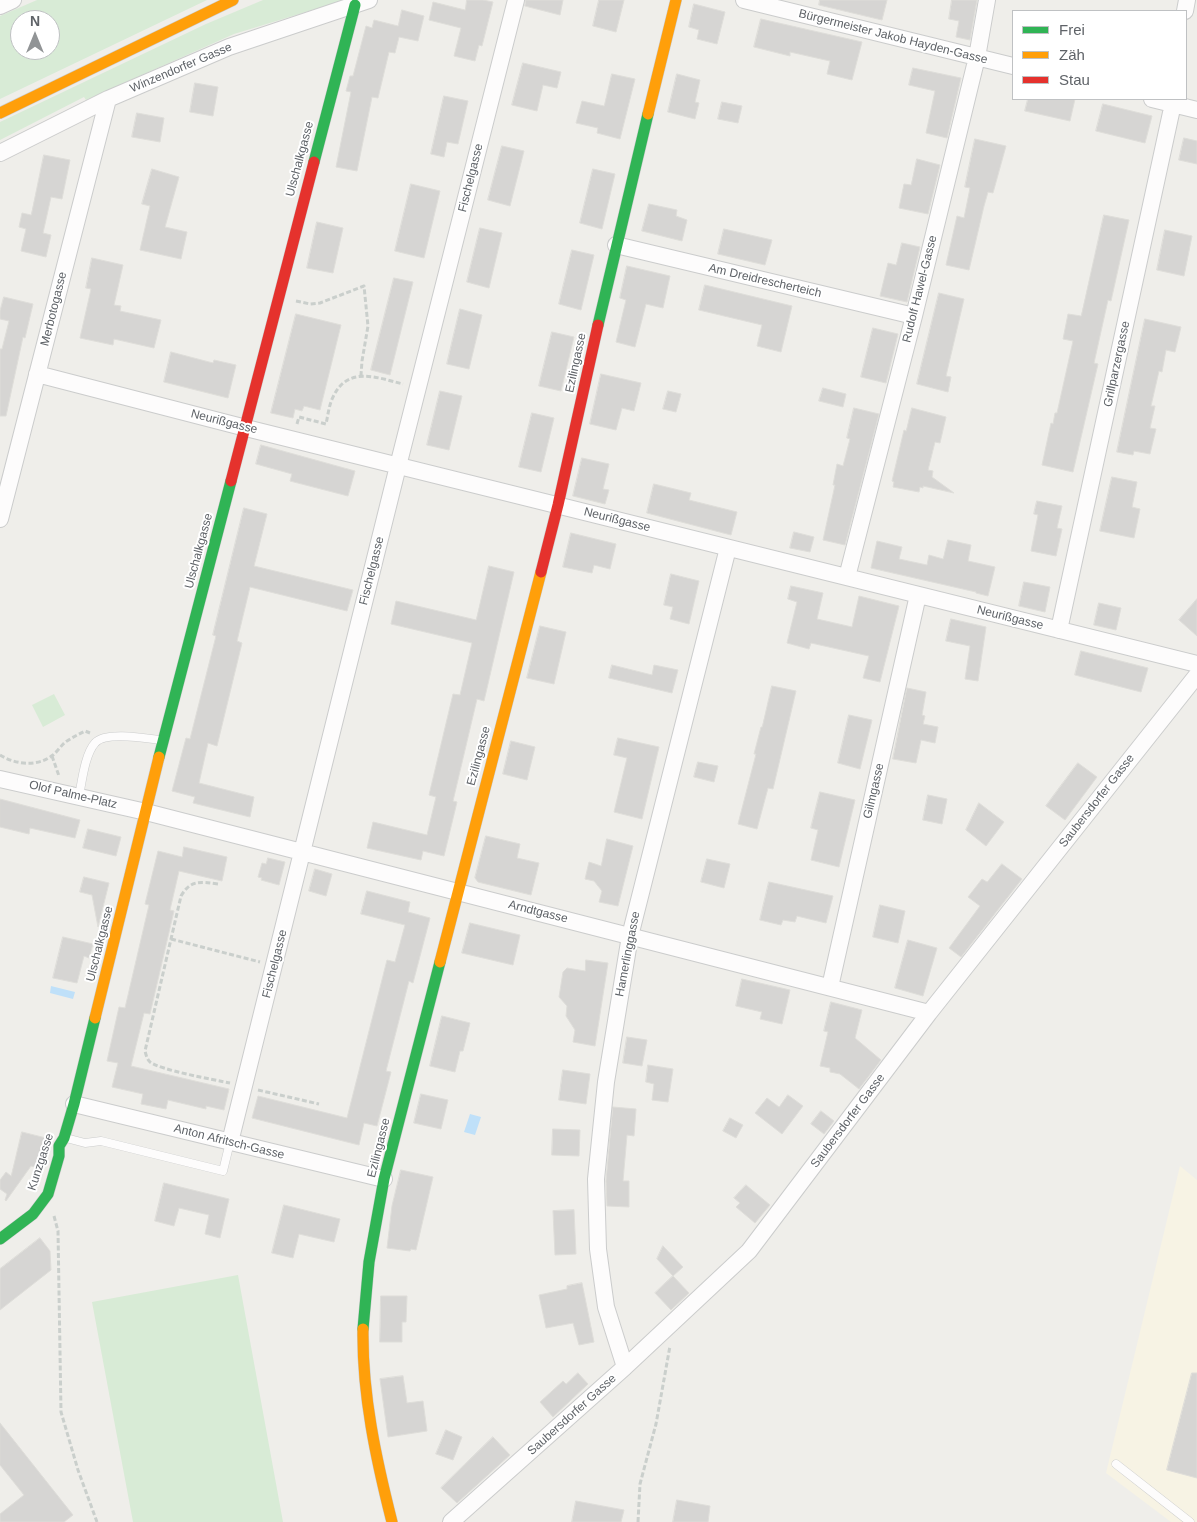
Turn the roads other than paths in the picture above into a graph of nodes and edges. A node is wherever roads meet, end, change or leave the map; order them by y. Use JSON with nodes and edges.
{"nodes":[{"id":1,"x":13,"y":0,"type":"edge"},
{"id":2,"x":234,"y":0,"type":"edge"},
{"id":3,"x":516,"y":0,"type":"edge"},
{"id":4,"x":676,"y":0,"type":"edge"},
{"id":5,"x":744,"y":0,"type":"edge"},
{"id":6,"x":987,"y":0,"type":"edge"},
{"id":7,"x":362,"y":3,"type":"edge"},
{"id":8,"x":0,"y":6,"type":"edge"},
{"id":9,"x":977,"y":57,"type":"junction"},
{"id":10,"x":1012,"y":66,"type":"edge"},
{"id":11,"x":108,"y":99,"type":"junction"},
{"id":12,"x":1174,"y":101,"type":"edge"},
{"id":13,"x":1197,"y":110,"type":"edge"},
{"id":14,"x":0,"y":113,"type":"edge"},
{"id":15,"x":0,"y":153,"type":"edge"},
{"id":16,"x":616,"y":246,"type":"junction"},
{"id":17,"x":914,"y":316,"type":"junction"},
{"id":18,"x":37,"y":374,"type":"junction"},
{"id":19,"x":246,"y":428,"type":"junction"},
{"id":20,"x":398,"y":466,"type":"junction"},
{"id":21,"x":558,"y":505,"type":"junction"},
{"id":22,"x":0,"y":519,"type":"edge"},
{"id":23,"x":728,"y":548,"type":"junction"},
{"id":24,"x":847,"y":577,"type":"junction"},
{"id":25,"x":918,"y":595,"type":"junction"},
{"id":26,"x":1059,"y":630,"type":"junction"},
{"id":27,"x":1197,"y":664,"type":"edge"},
{"id":28,"x":1197,"y":675,"type":"edge"},
{"id":29,"x":164,"y":740,"type":"junction"},
{"id":30,"x":0,"y":779,"type":"edge"},
{"id":31,"x":79,"y":796,"type":"junction"},
{"id":32,"x":146,"y":812,"type":"junction"},
{"id":33,"x":303,"y":852,"type":"junction"},
{"id":34,"x":458,"y":892,"type":"junction"},
{"id":35,"x":630,"y":936,"type":"junction"},
{"id":36,"x":830,"y":987,"type":"junction"},
{"id":37,"x":929,"y":1013,"type":"junction"},
{"id":38,"x":74,"y":1104,"type":"junction"},
{"id":39,"x":64,"y":1138,"type":"junction"},
{"id":40,"x":230,"y":1142,"type":"junction"},
{"id":41,"x":384,"y":1180,"type":"junction"},
{"id":42,"x":0,"y":1239,"type":"edge"},
{"id":43,"x":625,"y":1367,"type":"junction"},
{"id":44,"x":1116,"y":1464,"type":"dead end"},
{"id":45,"x":392,"y":1522,"type":"edge"},
{"id":46,"x":451,"y":1522,"type":"edge"},
{"id":47,"x":1190,"y":1522,"type":"edge"}],
"edges":[{"from":1,"to":8,"type":"street"},
{"from":2,"to":14,"type":"street"},
{"from":3,"to":20,"type":"street","name":"Fischelgasse"},
{"from":4,"to":16,"type":"street","name":"Ezilingasse"},
{"from":5,"to":9,"type":"street","name":"Bürgermeister Jakob Hayden-Gasse"},
{"from":6,"to":9,"type":"street","name":"Rudolf Hawel-Gasse"},
{"from":7,"to":11,"type":"street","name":"Winzendorfer Gasse"},
{"from":7,"to":19,"type":"street","name":"Ulschalkgasse"},
{"from":9,"to":10,"type":"street","name":"Bürgermeister Jakob Hayden-Gasse"},
{"from":9,"to":17,"type":"street","name":"Rudolf Hawel-Gasse"},
{"from":11,"to":15,"type":"street","name":"Winzendorfer Gasse"},
{"from":11,"to":18,"type":"street","name":"Merbotogasse"},
{"from":12,"to":13,"type":"street"},
{"from":12,"to":26,"type":"street","name":"Grillparzergasse"},
{"from":16,"to":17,"type":"street","name":"Am Dreidrescherteich"},
{"from":16,"to":21,"type":"street","name":"Ezilingasse"},
{"from":17,"to":24,"type":"street","name":"Rudolf Hawel-Gasse"},
{"from":18,"to":19,"type":"street","name":"Neurißgasse"},
{"from":18,"to":22,"type":"street","name":"Merbotogasse"},
{"from":19,"to":20,"type":"street","name":"Neurißgasse"},
{"from":19,"to":29,"type":"street","name":"Ulschalkgasse"},
{"from":20,"to":21,"type":"street","name":"Neurißgasse"},
{"from":20,"to":33,"type":"street","name":"Fischelgasse"},
{"from":21,"to":23,"type":"street","name":"Neurißgasse"},
{"from":21,"to":34,"type":"street","name":"Ezilingasse"},
{"from":23,"to":24,"type":"street","name":"Neurißgasse"},
{"from":23,"to":35,"type":"street","name":"Hamerlinggasse"},
{"from":24,"to":25,"type":"street","name":"Neurißgasse"},
{"from":25,"to":26,"type":"street","name":"Neurißgasse"},
{"from":25,"to":36,"type":"street","name":"Gilmgasse"},
{"from":26,"to":27,"type":"street","name":"Neurißgasse"},
{"from":28,"to":37,"type":"street","name":"Saubersdorfer Gasse"},
{"from":29,"to":31,"type":"lane"},
{"from":29,"to":32,"type":"street","name":"Ulschalkgasse"},
{"from":30,"to":31,"type":"street","name":"Olof Palme-Platz"},
{"from":31,"to":32,"type":"street","name":"Olof Palme-Platz"},
{"from":32,"to":33,"type":"street","name":"Arndtgasse"},
{"from":32,"to":38,"type":"street","name":"Ulschalkgasse"},
{"from":33,"to":34,"type":"street","name":"Arndtgasse"},
{"from":33,"to":40,"type":"street","name":"Fischelgasse"},
{"from":34,"to":35,"type":"street","name":"Arndtgasse"},
{"from":34,"to":41,"type":"street","name":"Ezilingasse"},
{"from":35,"to":36,"type":"street","name":"Arndtgasse"},
{"from":35,"to":43,"type":"street","name":"Hamerlinggasse"},
{"from":36,"to":37,"type":"street","name":"Arndtgasse"},
{"from":37,"to":43,"type":"street","name":"Saubersdorfer Gasse"},
{"from":38,"to":39,"type":"street","name":"Kunzgasse"},
{"from":38,"to":40,"type":"street","name":"Anton Afritsch-Gasse"},
{"from":39,"to":40,"type":"lane"},
{"from":39,"to":42,"type":"street","name":"Kunzgasse"},
{"from":40,"to":41,"type":"street","name":"Anton Afritsch-Gasse"},
{"from":41,"to":45,"type":"street","name":"Ezilingasse"},
{"from":43,"to":46,"type":"street","name":"Saubersdorfer Gasse"},
{"from":44,"to":47,"type":"lane"}]}
